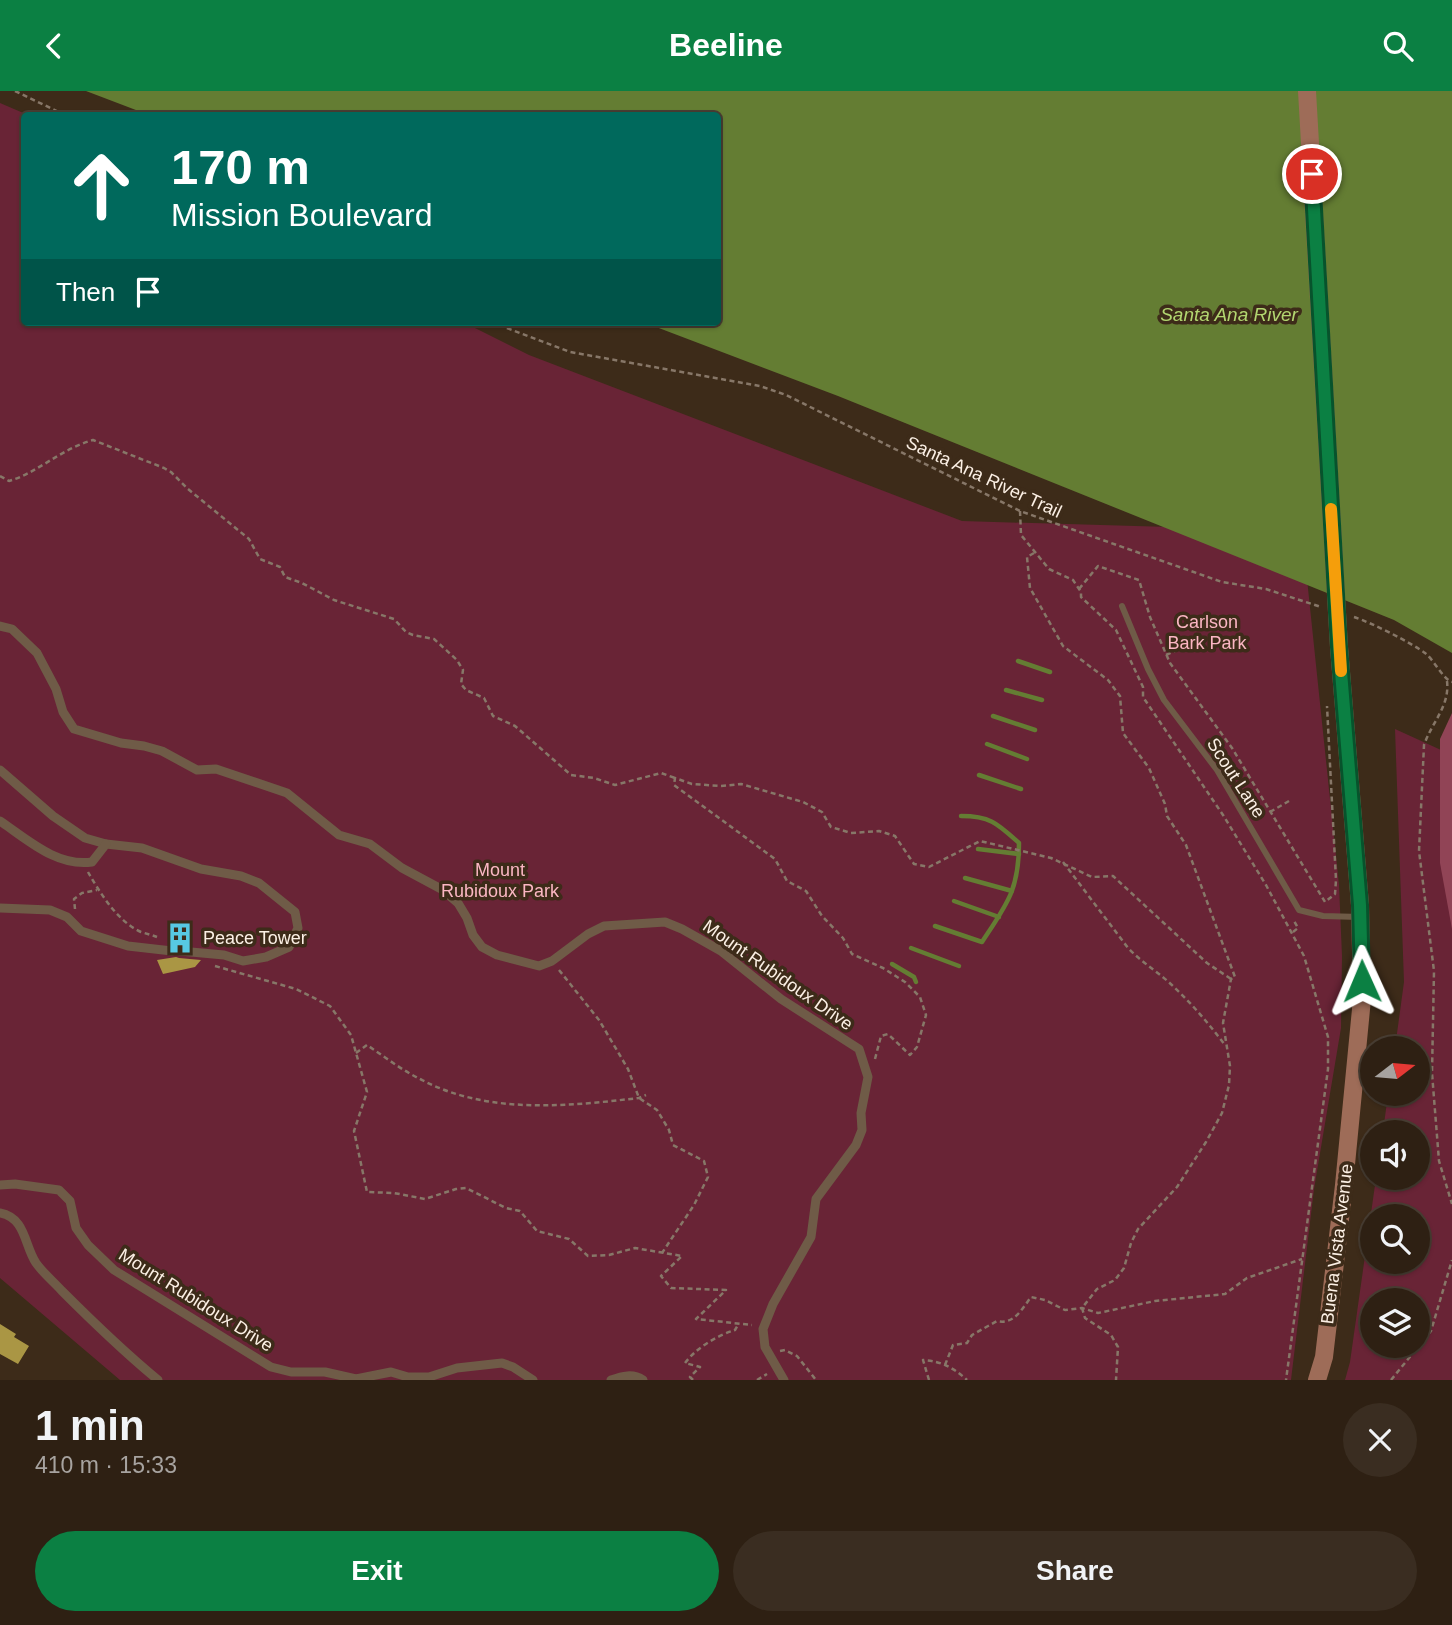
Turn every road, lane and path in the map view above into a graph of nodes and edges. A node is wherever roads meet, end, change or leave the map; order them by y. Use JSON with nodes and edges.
{"nodes":[{"id":1,"x":15,"y":91,"type":"edge"},
{"id":2,"x":1307,"y":91,"type":"edge"},
{"id":3,"x":59,"y":112,"type":"edge"},
{"id":4,"x":502,"y":326,"type":"edge"},
{"id":5,"x":0,"y":476,"type":"edge"},
{"id":6,"x":1020,"y":511,"type":"junction"},
{"id":7,"x":1034,"y":553,"type":"junction"},
{"id":8,"x":1079,"y":589,"type":"junction"},
{"id":9,"x":1122,"y":606,"type":"dead end"},
{"id":10,"x":1330,"y":609,"type":"dead end"},
{"id":11,"x":1351,"y":616,"type":"dead end"},
{"id":12,"x":0,"y":626,"type":"edge"},
{"id":13,"x":1186,"y":646,"type":"dead end"},
{"id":14,"x":1166,"y":655,"type":"junction"},
{"id":15,"x":1447,"y":680,"type":"junction"},
{"id":16,"x":1452,"y":682,"type":"edge"},
{"id":17,"x":1327,"y":702,"type":"dead end"},
{"id":18,"x":0,"y":770,"type":"edge"},
{"id":19,"x":675,"y":778,"type":"junction"},
{"id":20,"x":1289,"y":801,"type":"dead end"},
{"id":21,"x":1270,"y":812,"type":"junction"},
{"id":22,"x":0,"y":821,"type":"edge"},
{"id":23,"x":106,"y":844,"type":"junction"},
{"id":24,"x":1062,"y":861,"type":"junction"},
{"id":25,"x":82,"y":863,"type":"junction"},
{"id":26,"x":98,"y":890,"type":"junction"},
{"id":27,"x":0,"y":908,"type":"edge"},
{"id":28,"x":1299,"y":911,"type":"junction"},
{"id":29,"x":67,"y":917,"type":"junction"},
{"id":30,"x":1360,"y":917,"type":"junction"},
{"id":31,"x":1292,"y":932,"type":"junction"},
{"id":32,"x":163,"y":940,"type":"dead end"},
{"id":33,"x":552,"y":961,"type":"junction"},
{"id":34,"x":212,"y":964,"type":"dead end"},
{"id":35,"x":1231,"y":979,"type":"junction"},
{"id":36,"x":1227,"y":1048,"type":"junction"},
{"id":37,"x":356,"y":1053,"type":"junction"},
{"id":38,"x":874,"y":1059,"type":"dead end"},
{"id":39,"x":646,"y":1095,"type":"dead end"},
{"id":40,"x":639,"y":1098,"type":"junction"},
{"id":41,"x":0,"y":1185,"type":"edge"},
{"id":42,"x":1452,"y":1204,"type":"edge"},
{"id":43,"x":0,"y":1213,"type":"edge"},
{"id":44,"x":662,"y":1253,"type":"junction"},
{"id":45,"x":1302,"y":1259,"type":"junction"},
{"id":46,"x":1452,"y":1260,"type":"edge"},
{"id":47,"x":1082,"y":1308,"type":"junction"},
{"id":48,"x":738,"y":1325,"type":"junction"},
{"id":49,"x":764,"y":1333,"type":"junction"},
{"id":50,"x":768,"y":1353,"type":"junction"},
{"id":51,"x":945,"y":1365,"type":"junction"},
{"id":52,"x":776,"y":1368,"type":"junction"},
{"id":53,"x":158,"y":1380,"type":"edge"},
{"id":54,"x":533,"y":1380,"type":"edge"},
{"id":55,"x":611,"y":1380,"type":"edge"},
{"id":56,"x":643,"y":1380,"type":"edge"},
{"id":57,"x":692,"y":1380,"type":"edge"},
{"id":58,"x":757,"y":1380,"type":"edge"},
{"id":59,"x":784,"y":1380,"type":"edge"},
{"id":60,"x":816,"y":1380,"type":"edge"},
{"id":61,"x":929,"y":1380,"type":"edge"},
{"id":62,"x":967,"y":1380,"type":"edge"},
{"id":63,"x":1116,"y":1380,"type":"edge"},
{"id":64,"x":1286,"y":1380,"type":"edge"},
{"id":65,"x":1317,"y":1380,"type":"edge"},
{"id":66,"x":1391,"y":1380,"type":"edge"}],
"edges":[{"from":1,"to":3,"type":"path"},
{"from":2,"to":30,"type":"main road","name":"Buena Vista Avenue"},
{"from":4,"to":6,"type":"path","name":"Santa Ana River Trail"},
{"from":5,"to":19,"type":"path"},
{"from":6,"to":7,"type":"path"},
{"from":6,"to":10,"type":"path","name":"Santa Ana River Trail"},
{"from":7,"to":8,"type":"path"},
{"from":7,"to":35,"type":"path"},
{"from":8,"to":14,"type":"path"},
{"from":8,"to":31,"type":"path"},
{"from":9,"to":28,"type":"lane","name":"Scout Lane"},
{"from":11,"to":15,"type":"path"},
{"from":12,"to":33,"type":"street"},
{"from":13,"to":14,"type":"path"},
{"from":14,"to":21,"type":"path"},
{"from":15,"to":16,"type":"path"},
{"from":15,"to":42,"type":"path"},
{"from":17,"to":21,"type":"path"},
{"from":18,"to":23,"type":"street"},
{"from":19,"to":24,"type":"path"},
{"from":19,"to":38,"type":"path"},
{"from":20,"to":21,"type":"path"},
{"from":22,"to":25,"type":"street"},
{"from":23,"to":25,"type":"street"},
{"from":23,"to":29,"type":"street"},
{"from":24,"to":35,"type":"path"},
{"from":24,"to":36,"type":"path"},
{"from":25,"to":26,"type":"path"},
{"from":26,"to":29,"type":"path"},
{"from":26,"to":32,"type":"path"},
{"from":27,"to":29,"type":"street"},
{"from":28,"to":30,"type":"lane"},
{"from":28,"to":31,"type":"path"},
{"from":30,"to":65,"type":"main road","name":"Buena Vista Avenue"},
{"from":31,"to":45,"type":"path"},
{"from":33,"to":40,"type":"path"},
{"from":33,"to":49,"type":"street","name":"Mount Rubidoux Drive"},
{"from":34,"to":37,"type":"path"},
{"from":35,"to":36,"type":"path"},
{"from":36,"to":47,"type":"path"},
{"from":37,"to":40,"type":"path"},
{"from":37,"to":44,"type":"path"},
{"from":39,"to":40,"type":"path"},
{"from":40,"to":44,"type":"path"},
{"from":41,"to":54,"type":"street","name":"Mount Rubidoux Drive"},
{"from":43,"to":53,"type":"street"},
{"from":44,"to":48,"type":"path"},
{"from":45,"to":47,"type":"path"},
{"from":45,"to":64,"type":"path"},
{"from":46,"to":66,"type":"path"},
{"from":47,"to":51,"type":"path"},
{"from":47,"to":63,"type":"path"},
{"from":48,"to":49,"type":"path"},
{"from":48,"to":57,"type":"path"},
{"from":49,"to":50,"type":"street"},
{"from":50,"to":52,"type":"street"},
{"from":50,"to":60,"type":"path"},
{"from":51,"to":61,"type":"path"},
{"from":51,"to":62,"type":"path"},
{"from":52,"to":58,"type":"path"},
{"from":52,"to":59,"type":"street"},
{"from":55,"to":56,"type":"street"}]}
